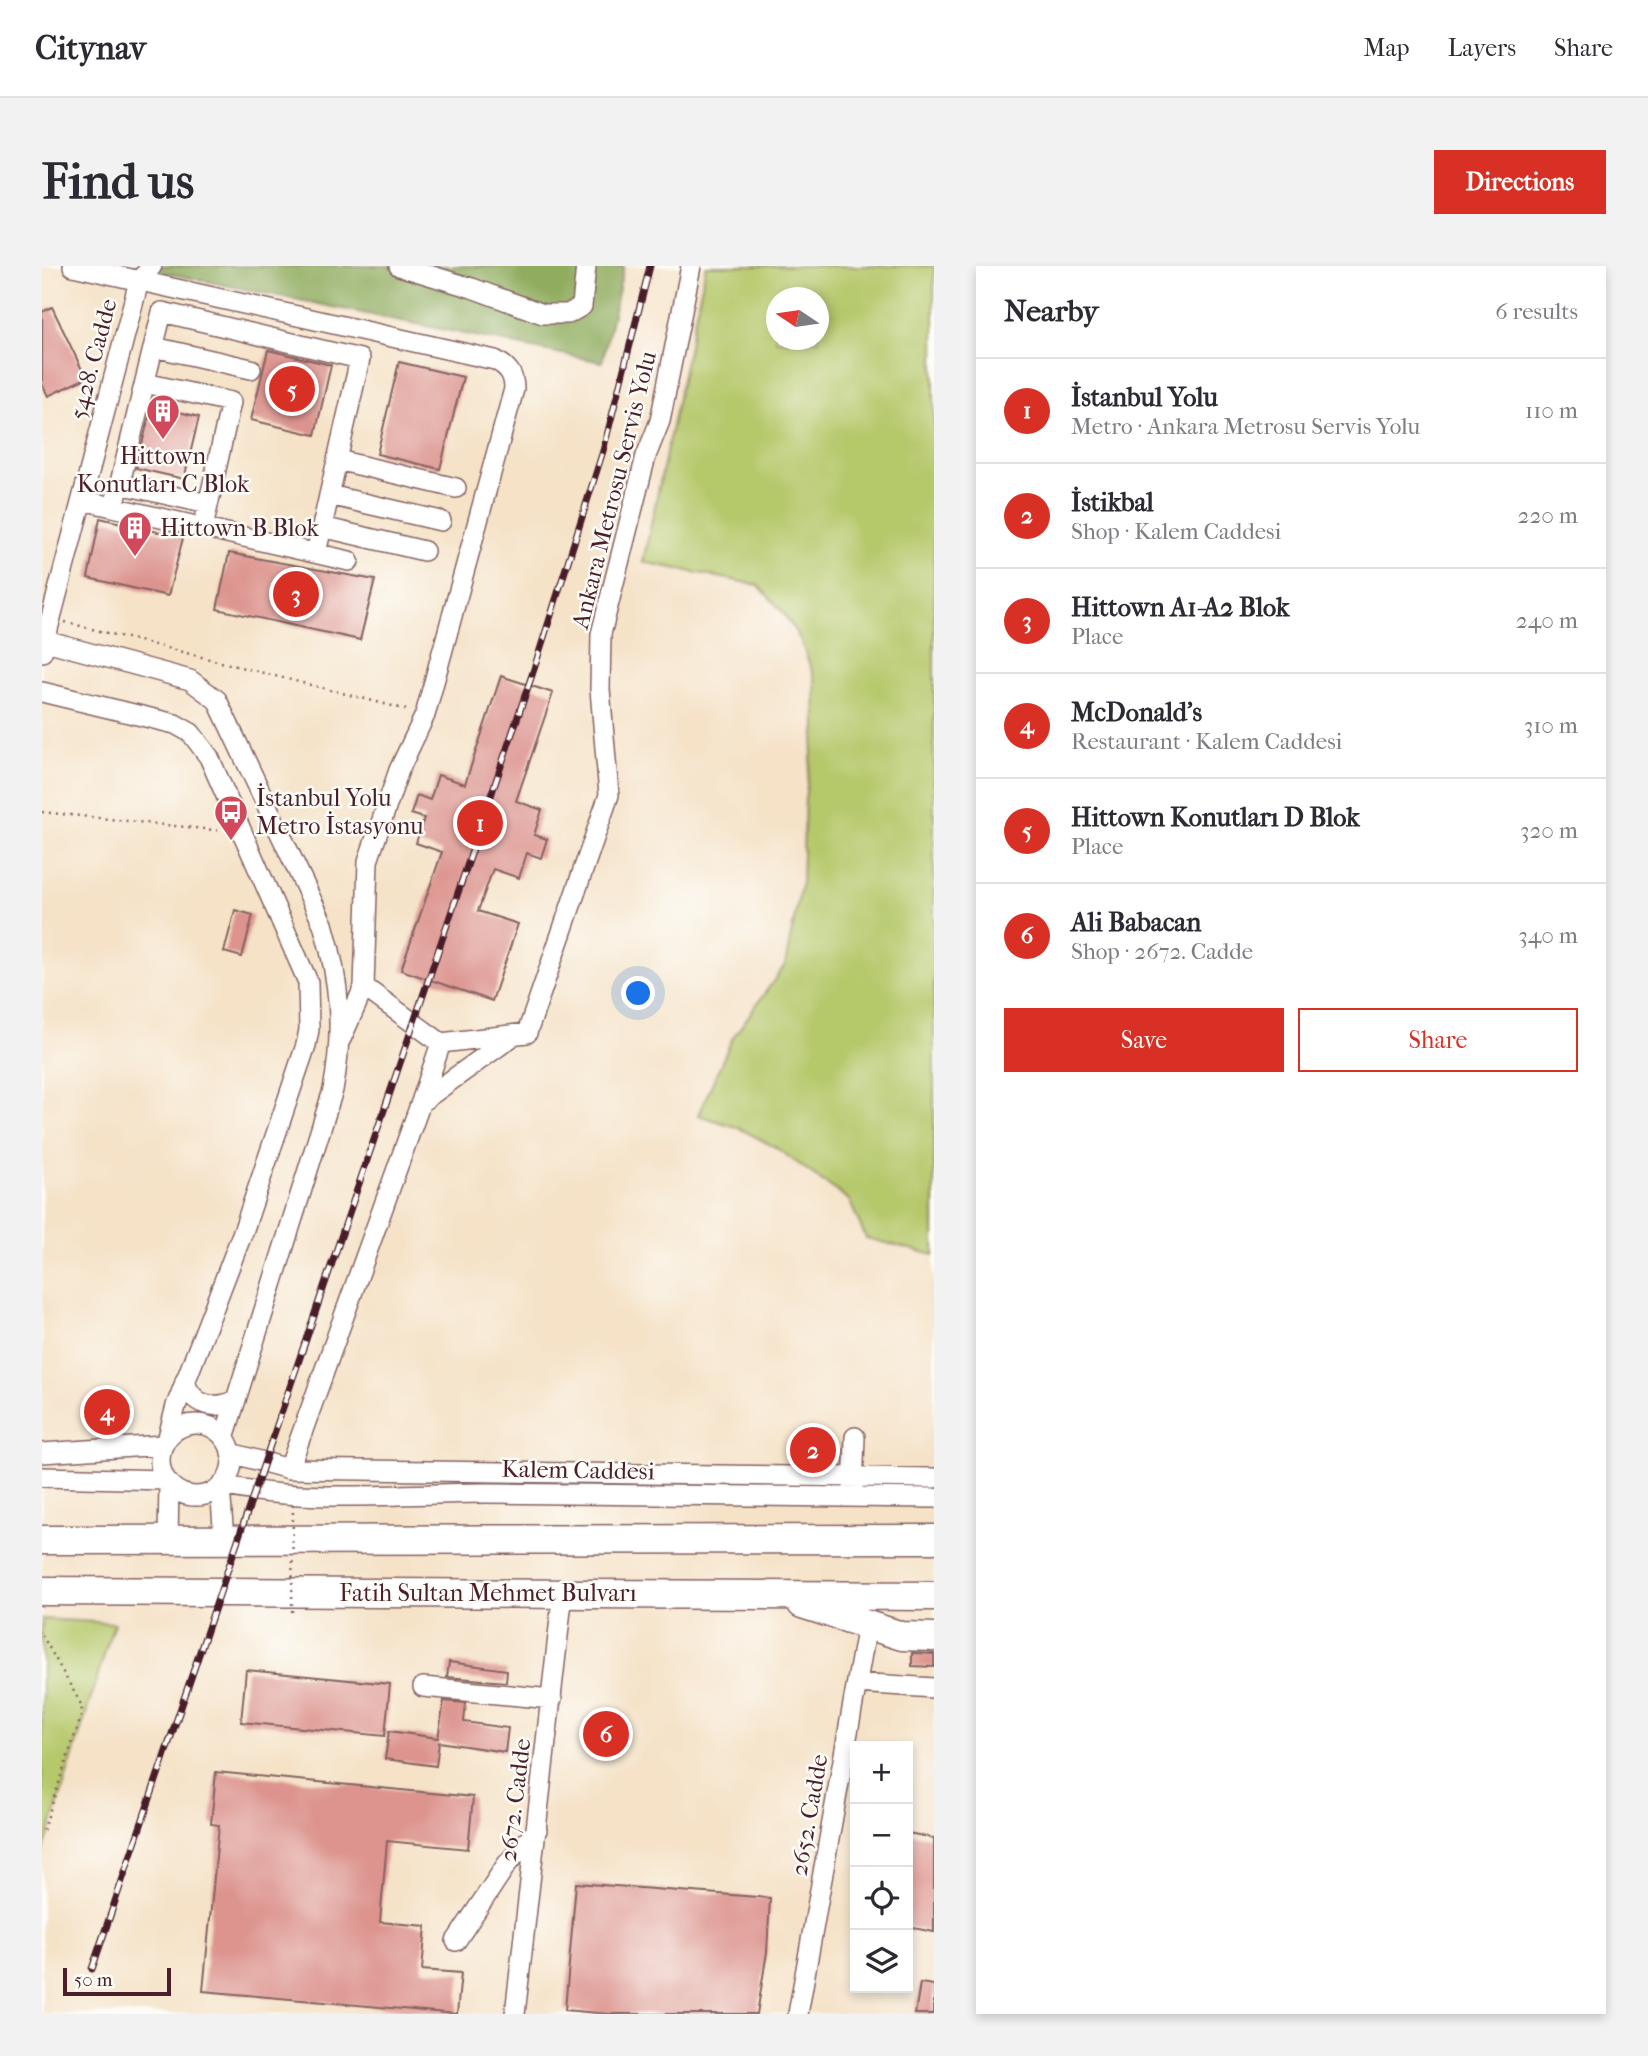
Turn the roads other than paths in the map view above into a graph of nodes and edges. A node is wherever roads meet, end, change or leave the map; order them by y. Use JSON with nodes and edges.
{"nodes":[{"id":1,"x":73,"y":266,"type":"edge"},
{"id":2,"x":152,"y":266,"type":"edge"},
{"id":3,"x":399,"y":266,"type":"edge"},
{"id":4,"x":586,"y":266,"type":"edge"},
{"id":5,"x":691,"y":266,"type":"edge"},
{"id":6,"x":139,"y":281,"type":"junction"},
{"id":7,"x":154,"y":346,"type":"junction"},
{"id":8,"x":251,"y":369,"type":"dead end"},
{"id":9,"x":145,"y":383,"type":"junction"},
{"id":10,"x":337,"y":460,"type":"junction"},
{"id":11,"x":120,"y":484,"type":"junction"},
{"id":12,"x":456,"y":488,"type":"dead end"},
{"id":13,"x":329,"y":495,"type":"junction"},
{"id":14,"x":82,"y":500,"type":"junction"},
{"id":15,"x":208,"y":504,"type":"junction"},
{"id":16,"x":114,"y":507,"type":"junction"},
{"id":17,"x":441,"y":521,"type":"dead end"},
{"id":18,"x":322,"y":527,"type":"junction"},
{"id":19,"x":203,"y":528,"type":"junction"},
{"id":20,"x":424,"y":551,"type":"dead end"},
{"id":21,"x":316,"y":554,"type":"junction"},
{"id":22,"x":349,"y":561,"type":"dead end"},
{"id":23,"x":43,"y":645,"type":"edge"},
{"id":24,"x":42,"y":692,"type":"edge"},
{"id":25,"x":364,"y":987,"type":"junction"},
{"id":26,"x":511,"y":1037,"type":"junction"},
{"id":27,"x":341,"y":1040,"type":"junction"},
{"id":28,"x":441,"y":1043,"type":"junction"},
{"id":29,"x":421,"y":1102,"type":"junction"},
{"id":30,"x":185,"y":1381,"type":"junction"},
{"id":31,"x":236,"y":1400,"type":"junction"},
{"id":32,"x":855,"y":1437,"type":"dead end"},
{"id":33,"x":165,"y":1441,"type":"junction"},
{"id":34,"x":227,"y":1446,"type":"junction"},
{"id":35,"x":42,"y":1453,"type":"edge"},
{"id":36,"x":289,"y":1469,"type":"junction"},
{"id":37,"x":42,"y":1477,"type":"edge"},
{"id":38,"x":934,"y":1478,"type":"edge"},
{"id":39,"x":167,"y":1482,"type":"junction"},
{"id":40,"x":221,"y":1485,"type":"junction"},
{"id":41,"x":853,"y":1487,"type":"junction"},
{"id":42,"x":934,"y":1499,"type":"edge"},
{"id":43,"x":168,"y":1539,"type":"junction"},
{"id":44,"x":934,"y":1539,"type":"edge"},
{"id":45,"x":42,"y":1540,"type":"edge"},
{"id":46,"x":224,"y":1540,"type":"junction"},
{"id":47,"x":42,"y":1591,"type":"edge"},
{"id":48,"x":563,"y":1592,"type":"junction"},
{"id":49,"x":776,"y":1595,"type":"junction"},
{"id":50,"x":934,"y":1596,"type":"edge"},
{"id":51,"x":867,"y":1625,"type":"junction"},
{"id":52,"x":934,"y":1637,"type":"edge"},
{"id":53,"x":857,"y":1683,"type":"junction"},
{"id":54,"x":423,"y":1687,"type":"dead end"},
{"id":55,"x":934,"y":1688,"type":"edge"},
{"id":56,"x":552,"y":1699,"type":"junction"},
{"id":57,"x":537,"y":1830,"type":"junction"},
{"id":58,"x":456,"y":1941,"type":"dead end"},
{"id":59,"x":515,"y":2014,"type":"edge"},
{"id":60,"x":798,"y":2014,"type":"edge"}],
"edges":[{"from":1,"to":6,"type":"street"},
{"from":2,"to":6,"type":"street"},
{"from":3,"to":4,"type":"street"},
{"from":5,"to":26,"type":"street","name":"Ankara Metrosu Servis Yolu"},
{"from":6,"to":14,"type":"street","name":"5428. Cadde"},
{"from":6,"to":25,"type":"street"},
{"from":7,"to":8,"type":"street"},
{"from":7,"to":9,"type":"street"},
{"from":7,"to":10,"type":"street"},
{"from":9,"to":11,"type":"street"},
{"from":9,"to":15,"type":"street"},
{"from":10,"to":12,"type":"street"},
{"from":10,"to":13,"type":"street"},
{"from":11,"to":15,"type":"street"},
{"from":11,"to":16,"type":"street"},
{"from":13,"to":17,"type":"street"},
{"from":13,"to":18,"type":"street"},
{"from":14,"to":16,"type":"street"},
{"from":14,"to":23,"type":"street","name":"5428. Cadde"},
{"from":15,"to":19,"type":"street"},
{"from":16,"to":19,"type":"street"},
{"from":18,"to":20,"type":"street"},
{"from":18,"to":21,"type":"street"},
{"from":19,"to":21,"type":"street"},
{"from":21,"to":22,"type":"street"},
{"from":23,"to":27,"type":"street"},
{"from":24,"to":30,"type":"street"},
{"from":25,"to":27,"type":"street"},
{"from":25,"to":28,"type":"street"},
{"from":26,"to":28,"type":"street"},
{"from":26,"to":29,"type":"street"},
{"from":27,"to":31,"type":"street"},
{"from":28,"to":29,"type":"street"},
{"from":29,"to":36,"type":"street"},
{"from":30,"to":31,"type":"street"},
{"from":30,"to":33,"type":"street"},
{"from":31,"to":34,"type":"street"},
{"from":32,"to":41,"type":"street"},
{"from":33,"to":34,"type":"street"},
{"from":33,"to":35,"type":"street"},
{"from":33,"to":39,"type":"street"},
{"from":34,"to":36,"type":"street","name":"Kalem Caddesi"},
{"from":34,"to":40,"type":"street"},
{"from":36,"to":41,"type":"street","name":"Kalem Caddesi"},
{"from":37,"to":39,"type":"street"},
{"from":38,"to":41,"type":"street","name":"Kalem Caddesi"},
{"from":39,"to":40,"type":"street"},
{"from":39,"to":43,"type":"street"},
{"from":40,"to":41,"type":"street","name":"Kalem Caddesi"},
{"from":40,"to":46,"type":"street"},
{"from":41,"to":42,"type":"street","name":"Kalem Caddesi"},
{"from":43,"to":45,"type":"highway"},
{"from":43,"to":46,"type":"highway"},
{"from":44,"to":46,"type":"highway"},
{"from":47,"to":48,"type":"highway","name":"Fatih Sultan Mehmet Bulvarı"},
{"from":48,"to":49,"type":"highway","name":"Fatih Sultan Mehmet Bulvarı"},
{"from":48,"to":56,"type":"street","name":"2672. Cadde"},
{"from":49,"to":50,"type":"highway","name":"Fatih Sultan Mehmet Bulvarı"},
{"from":49,"to":51,"type":"highway"},
{"from":51,"to":52,"type":"highway"},
{"from":51,"to":53,"type":"street","name":"2652. Cadde"},
{"from":53,"to":55,"type":"street"},
{"from":53,"to":60,"type":"street","name":"2652. Cadde"},
{"from":54,"to":56,"type":"street"},
{"from":56,"to":57,"type":"street","name":"2672. Cadde"},
{"from":57,"to":58,"type":"street"},
{"from":57,"to":59,"type":"street","name":"2672. Cadde"}]}
